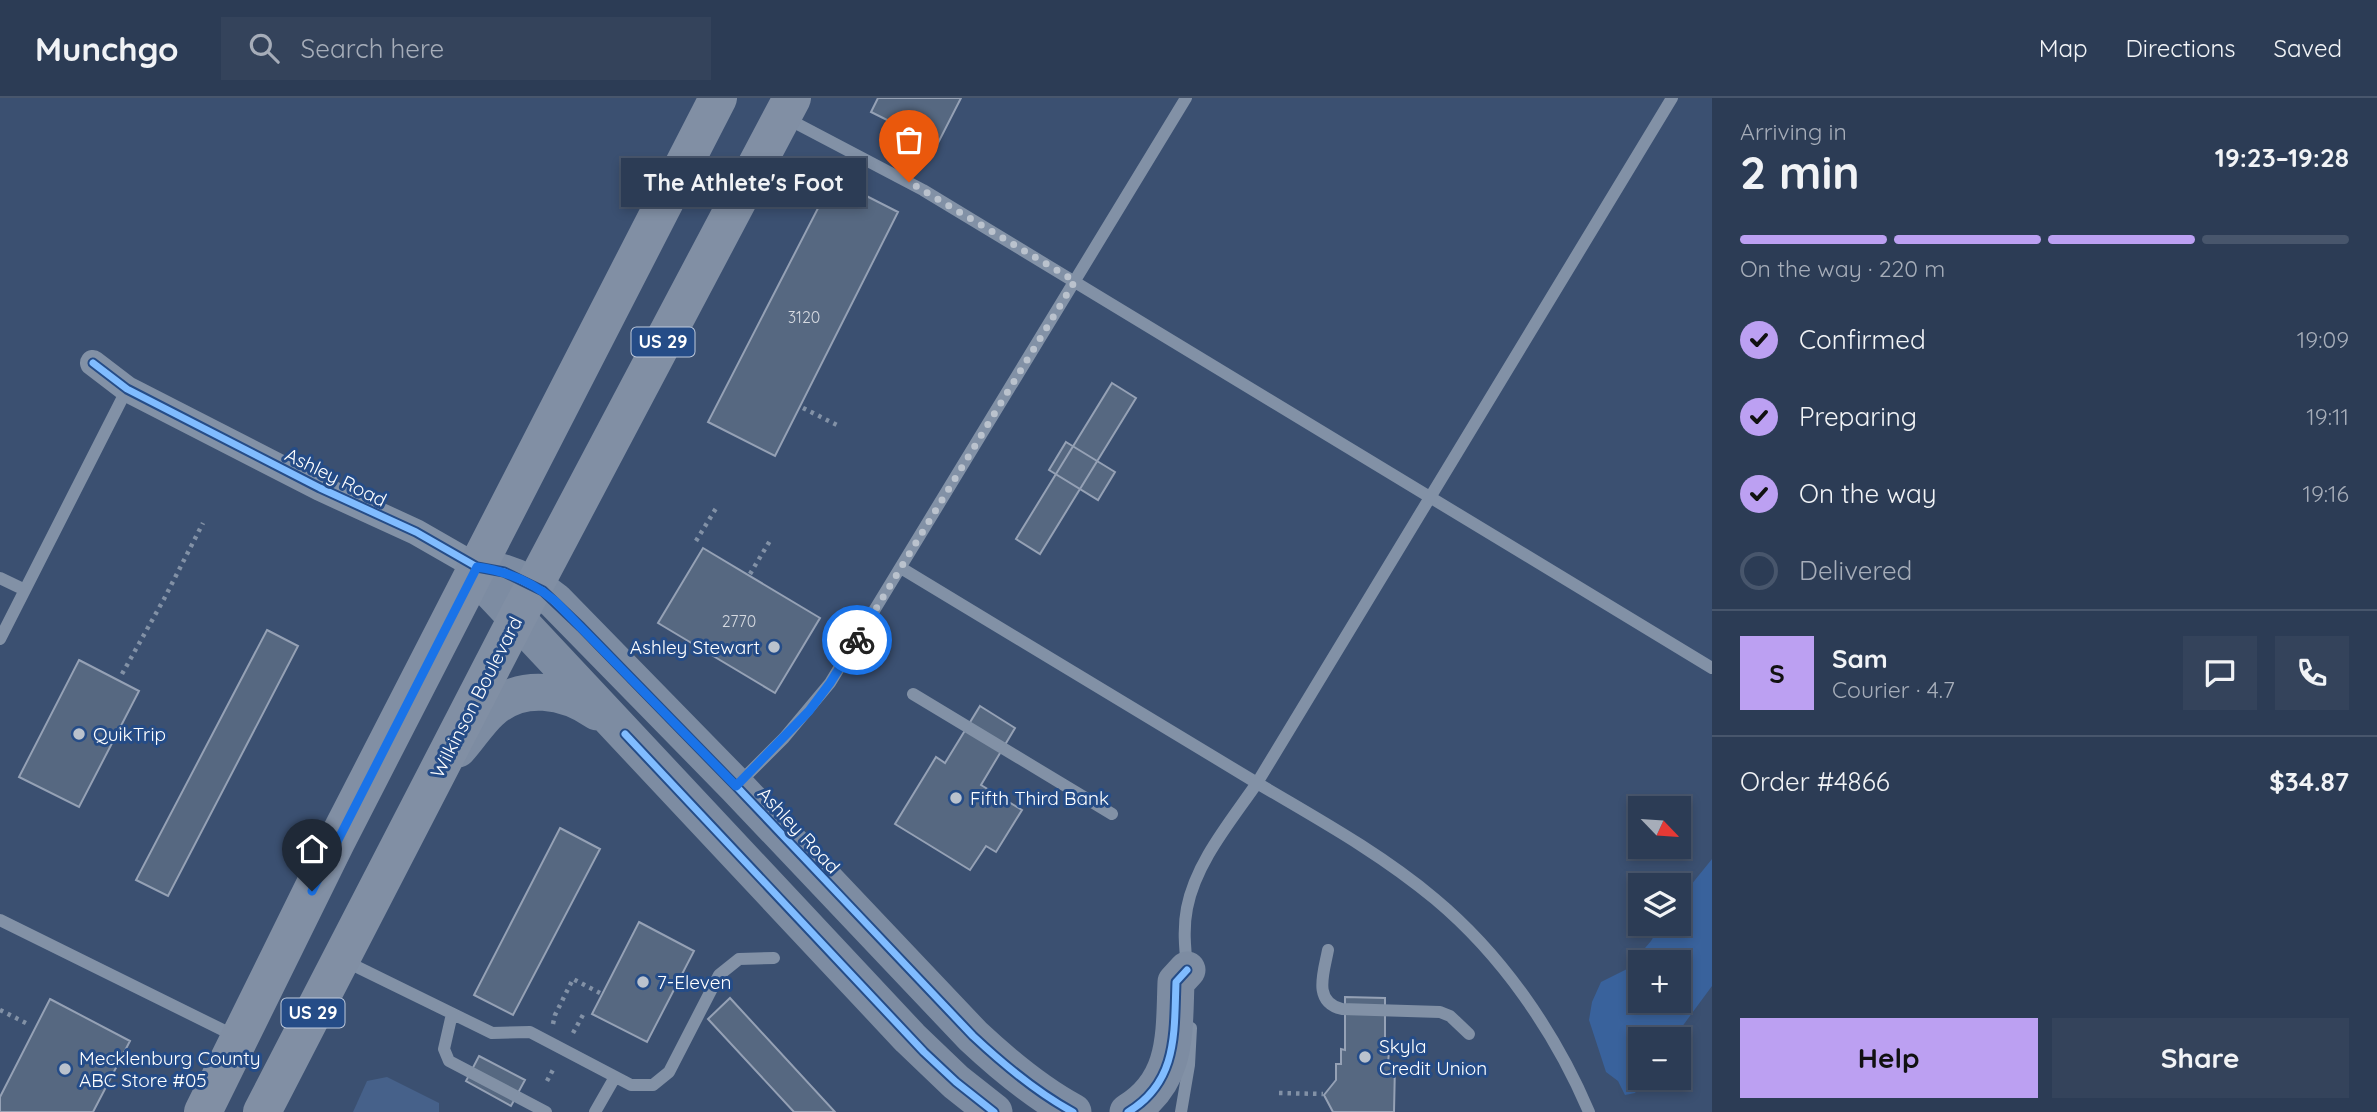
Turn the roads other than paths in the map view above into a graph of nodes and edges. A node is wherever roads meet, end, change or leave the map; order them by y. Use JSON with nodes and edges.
{"nodes":[{"id":1,"x":718,"y":98,"type":"edge"},
{"id":2,"x":1186,"y":98,"type":"edge"},
{"id":3,"x":1672,"y":98,"type":"edge"},
{"id":4,"x":788,"y":107,"type":"edge"},
{"id":5,"x":1075,"y":281,"type":"junction"},
{"id":6,"x":93,"y":363,"type":"dead end"},
{"id":7,"x":127,"y":389,"type":"junction"},
{"id":8,"x":1430,"y":497,"type":"junction"},
{"id":9,"x":477,"y":567,"type":"junction"},
{"id":10,"x":901,"y":568,"type":"junction"},
{"id":11,"x":0,"y":578,"type":"edge"},
{"id":12,"x":25,"y":590,"type":"junction"},
{"id":13,"x":525,"y":601,"type":"junction"},
{"id":14,"x":0,"y":639,"type":"edge"},
{"id":15,"x":1712,"y":668,"type":"edge"},
{"id":16,"x":912,"y":694,"type":"dead end"},
{"id":17,"x":625,"y":734,"type":"junction"},
{"id":18,"x":448,"y":753,"type":"junction"},
{"id":19,"x":1256,"y":783,"type":"junction"},
{"id":20,"x":736,"y":786,"type":"junction"},
{"id":21,"x":1112,"y":814,"type":"dead end"},
{"id":22,"x":0,"y":920,"type":"edge"},
{"id":23,"x":1328,"y":950,"type":"dead end"},
{"id":24,"x":774,"y":958,"type":"dead end"},
{"id":25,"x":342,"y":960,"type":"junction"},
{"id":26,"x":1188,"y":979,"type":"joint"},
{"id":27,"x":1191,"y":1010,"type":"dead end"},
{"id":28,"x":452,"y":1014,"type":"junction"},
{"id":29,"x":1469,"y":1034,"type":"dead end"},
{"id":30,"x":240,"y":1038,"type":"junction"},
{"id":31,"x":615,"y":1077,"type":"junction"},
{"id":32,"x":203,"y":1112,"type":"edge"},
{"id":33,"x":262,"y":1112,"type":"edge"},
{"id":34,"x":547,"y":1112,"type":"edge"},
{"id":35,"x":596,"y":1112,"type":"edge"},
{"id":36,"x":994,"y":1112,"type":"edge"},
{"id":37,"x":1073,"y":1112,"type":"edge"},
{"id":38,"x":1128,"y":1112,"type":"edge"},
{"id":39,"x":1181,"y":1112,"type":"edge"},
{"id":40,"x":1589,"y":1112,"type":"edge"}],
"edges":[{"from":1,"to":9,"type":"main road","number":"US 29"},
{"from":2,"to":5,"type":"lane"},
{"from":3,"to":8,"type":"lane"},
{"from":4,"to":5,"type":"lane"},
{"from":4,"to":13,"type":"main road","name":"Wilkinson Boulevard","number":"US 29"},
{"from":5,"to":8,"type":"lane"},
{"from":5,"to":10,"type":"lane"},
{"from":6,"to":7,"type":"street","name":"Ashley Road"},
{"from":7,"to":9,"type":"street","name":"Ashley Road"},
{"from":7,"to":12,"type":"lane"},
{"from":8,"to":15,"type":"lane"},
{"from":8,"to":19,"type":"lane"},
{"from":9,"to":13,"type":"street","name":"Ashley Road"},
{"from":9,"to":30,"type":"main road","number":"US 29"},
{"from":10,"to":19,"type":"lane"},
{"from":10,"to":20,"type":"lane"},
{"from":11,"to":12,"type":"lane"},
{"from":12,"to":14,"type":"lane"},
{"from":13,"to":17,"type":"street","name":"Ashley Road"},
{"from":13,"to":18,"type":"main road","name":"Wilkinson Boulevard","number":"US 29"},
{"from":13,"to":20,"type":"street","name":"Ashley Road"},
{"from":16,"to":21,"type":"lane"},
{"from":17,"to":18,"type":"street"},
{"from":17,"to":36,"type":"street","name":"Ashley Road"},
{"from":18,"to":25,"type":"main road","name":"Wilkinson Boulevard","number":"US 29"},
{"from":19,"to":26,"type":"lane"},
{"from":19,"to":40,"type":"lane"},
{"from":20,"to":37,"type":"street","name":"Ashley Road"},
{"from":22,"to":30,"type":"lane"},
{"from":23,"to":29,"type":"lane"},
{"from":24,"to":31,"type":"lane"},
{"from":25,"to":28,"type":"lane"},
{"from":25,"to":33,"type":"main road","name":"Wilkinson Boulevard","number":"US 29"},
{"from":26,"to":38,"type":"street"},
{"from":27,"to":39,"type":"lane"},
{"from":28,"to":31,"type":"lane"},
{"from":28,"to":34,"type":"lane"},
{"from":30,"to":32,"type":"main road","number":"US 29"},
{"from":31,"to":35,"type":"lane"}]}
